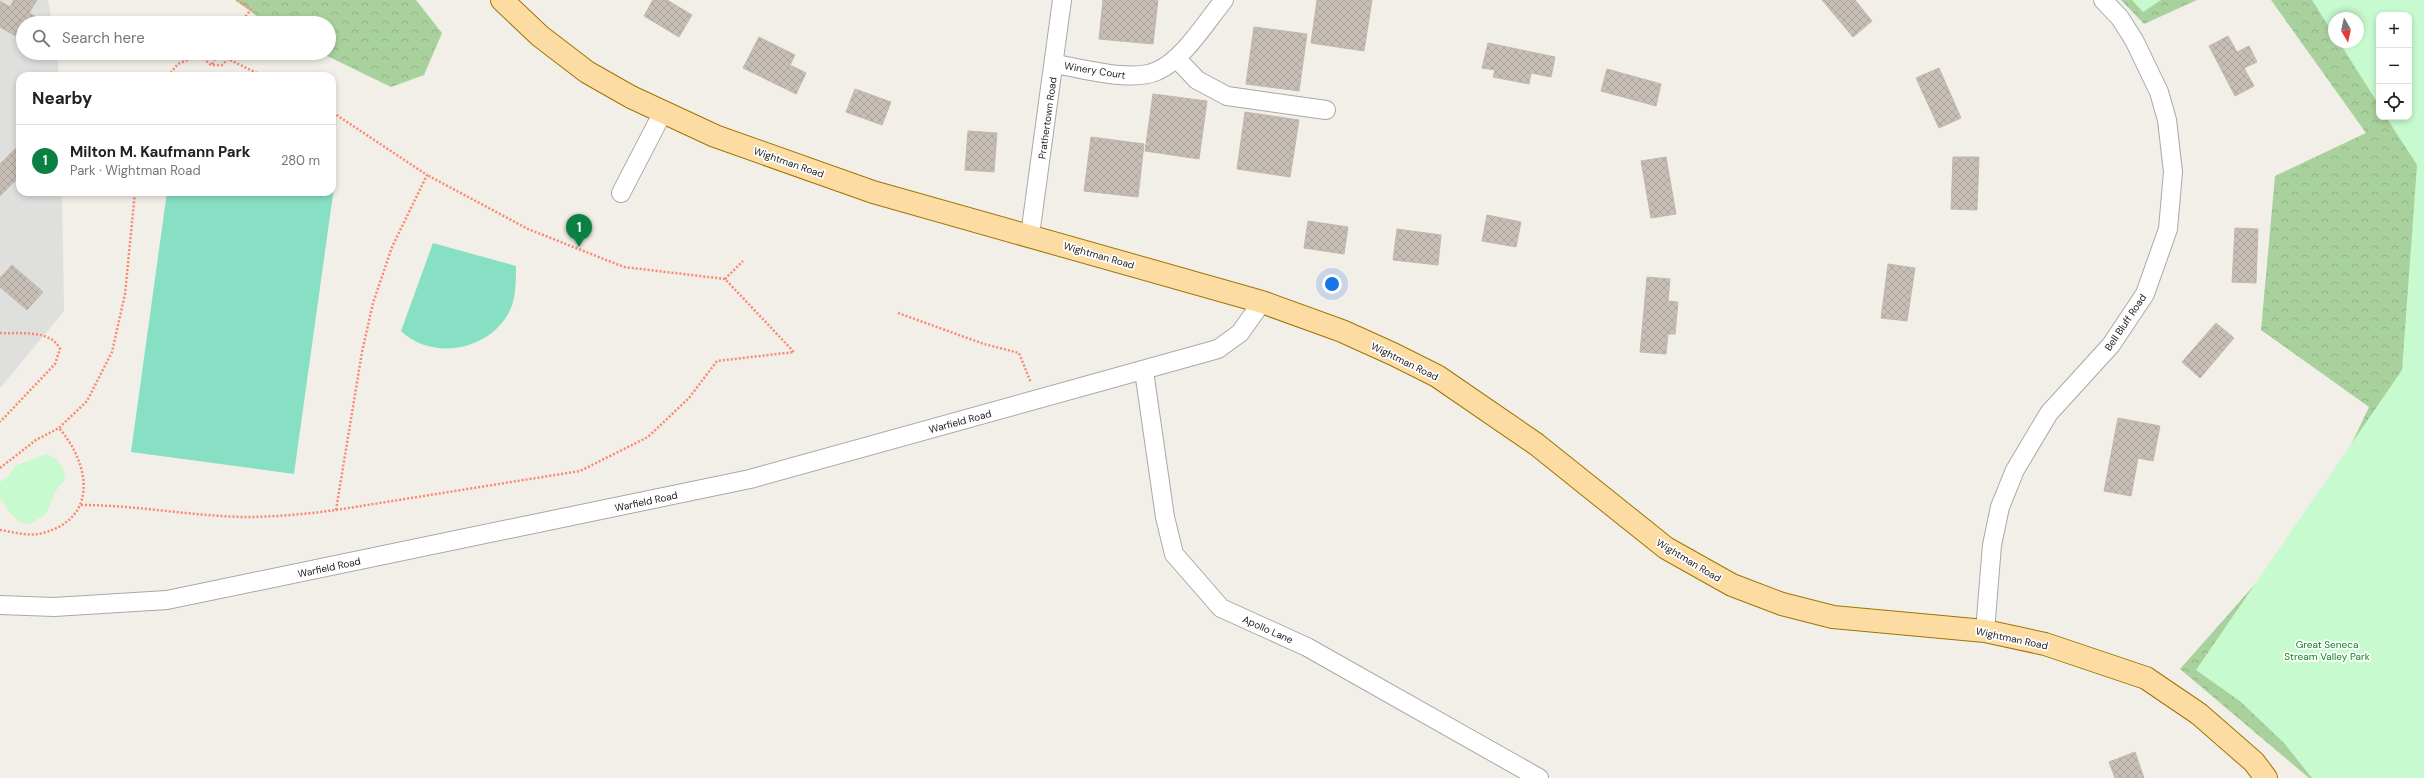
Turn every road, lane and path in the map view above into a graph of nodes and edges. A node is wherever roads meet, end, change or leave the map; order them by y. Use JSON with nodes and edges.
{"nodes":[{"id":1,"x":237,"y":0,"type":"edge"},
{"id":2,"x":502,"y":0,"type":"edge"},
{"id":3,"x":1062,"y":0,"type":"edge"},
{"id":4,"x":1224,"y":0,"type":"edge"},
{"id":5,"x":2103,"y":0,"type":"edge"},
{"id":6,"x":246,"y":16,"type":"edge"},
{"id":7,"x":1176,"y":58,"type":"junction"},
{"id":8,"x":188,"y":60,"type":"edge"},
{"id":9,"x":206,"y":60,"type":"edge"},
{"id":10,"x":215,"y":60,"type":"edge"},
{"id":11,"x":227,"y":60,"type":"edge"},
{"id":12,"x":230,"y":60,"type":"edge"},
{"id":13,"x":1054,"y":64,"type":"junction"},
{"id":14,"x":211,"y":65,"type":"junction"},
{"id":15,"x":171,"y":72,"type":"edge"},
{"id":16,"x":255,"y":72,"type":"edge"},
{"id":17,"x":1326,"y":110,"type":"dead end"},
{"id":18,"x":663,"y":112,"type":"junction"},
{"id":19,"x":336,"y":115,"type":"edge"},
{"id":20,"x":427,"y":174,"type":"junction"},
{"id":21,"x":621,"y":193,"type":"dead end"},
{"id":22,"x":135,"y":196,"type":"edge"},
{"id":23,"x":1030,"y":235,"type":"junction"},
{"id":24,"x":744,"y":261,"type":"dead end"},
{"id":25,"x":725,"y":279,"type":"junction"},
{"id":26,"x":1262,"y":302,"type":"junction"},
{"id":27,"x":898,"y":313,"type":"dead end"},
{"id":28,"x":0,"y":333,"type":"edge"},
{"id":29,"x":1144,"y":371,"type":"junction"},
{"id":30,"x":1038,"y":400,"type":"junction"},
{"id":31,"x":0,"y":422,"type":"edge"},
{"id":32,"x":59,"y":428,"type":"junction"},
{"id":33,"x":0,"y":468,"type":"edge"},
{"id":34,"x":81,"y":506,"type":"junction"},
{"id":35,"x":336,"y":510,"type":"junction"},
{"id":36,"x":0,"y":530,"type":"edge"},
{"id":37,"x":0,"y":604,"type":"edge"},
{"id":38,"x":1985,"y":631,"type":"junction"},
{"id":39,"x":1539,"y":778,"type":"edge"},
{"id":40,"x":2266,"y":778,"type":"edge"}],
"edges":[{"from":1,"to":6,"type":"path"},
{"from":2,"to":18,"type":"main road","name":"Wightman Road"},
{"from":3,"to":13,"type":"street","name":"Prathertown Road"},
{"from":4,"to":7,"type":"street","name":"Winery Court"},
{"from":5,"to":38,"type":"street","name":"Bell Bluff Road"},
{"from":7,"to":13,"type":"street","name":"Winery Court"},
{"from":7,"to":17,"type":"street"},
{"from":8,"to":15,"type":"path"},
{"from":9,"to":14,"type":"path"},
{"from":10,"to":14,"type":"path"},
{"from":11,"to":14,"type":"path"},
{"from":12,"to":16,"type":"path"},
{"from":13,"to":23,"type":"street","name":"Prathertown Road"},
{"from":18,"to":21,"type":"street"},
{"from":18,"to":23,"type":"main road","name":"Wightman Road"},
{"from":19,"to":20,"type":"path"},
{"from":20,"to":25,"type":"path"},
{"from":20,"to":35,"type":"path"},
{"from":22,"to":32,"type":"path"},
{"from":23,"to":26,"type":"main road","name":"Wightman Road"},
{"from":24,"to":25,"type":"path"},
{"from":25,"to":35,"type":"path"},
{"from":26,"to":29,"type":"street","name":"Warfield Road"},
{"from":26,"to":38,"type":"main road","name":"Wightman Road"},
{"from":27,"to":30,"type":"path"},
{"from":28,"to":31,"type":"path"},
{"from":29,"to":30,"type":"street","name":"Warfield Road"},
{"from":29,"to":39,"type":"street","name":"Apollo Lane"},
{"from":30,"to":37,"type":"street","name":"Warfield Road"},
{"from":32,"to":33,"type":"path"},
{"from":32,"to":34,"type":"path"},
{"from":34,"to":35,"type":"path"},
{"from":34,"to":36,"type":"path"},
{"from":38,"to":40,"type":"main road","name":"Wightman Road"}]}
